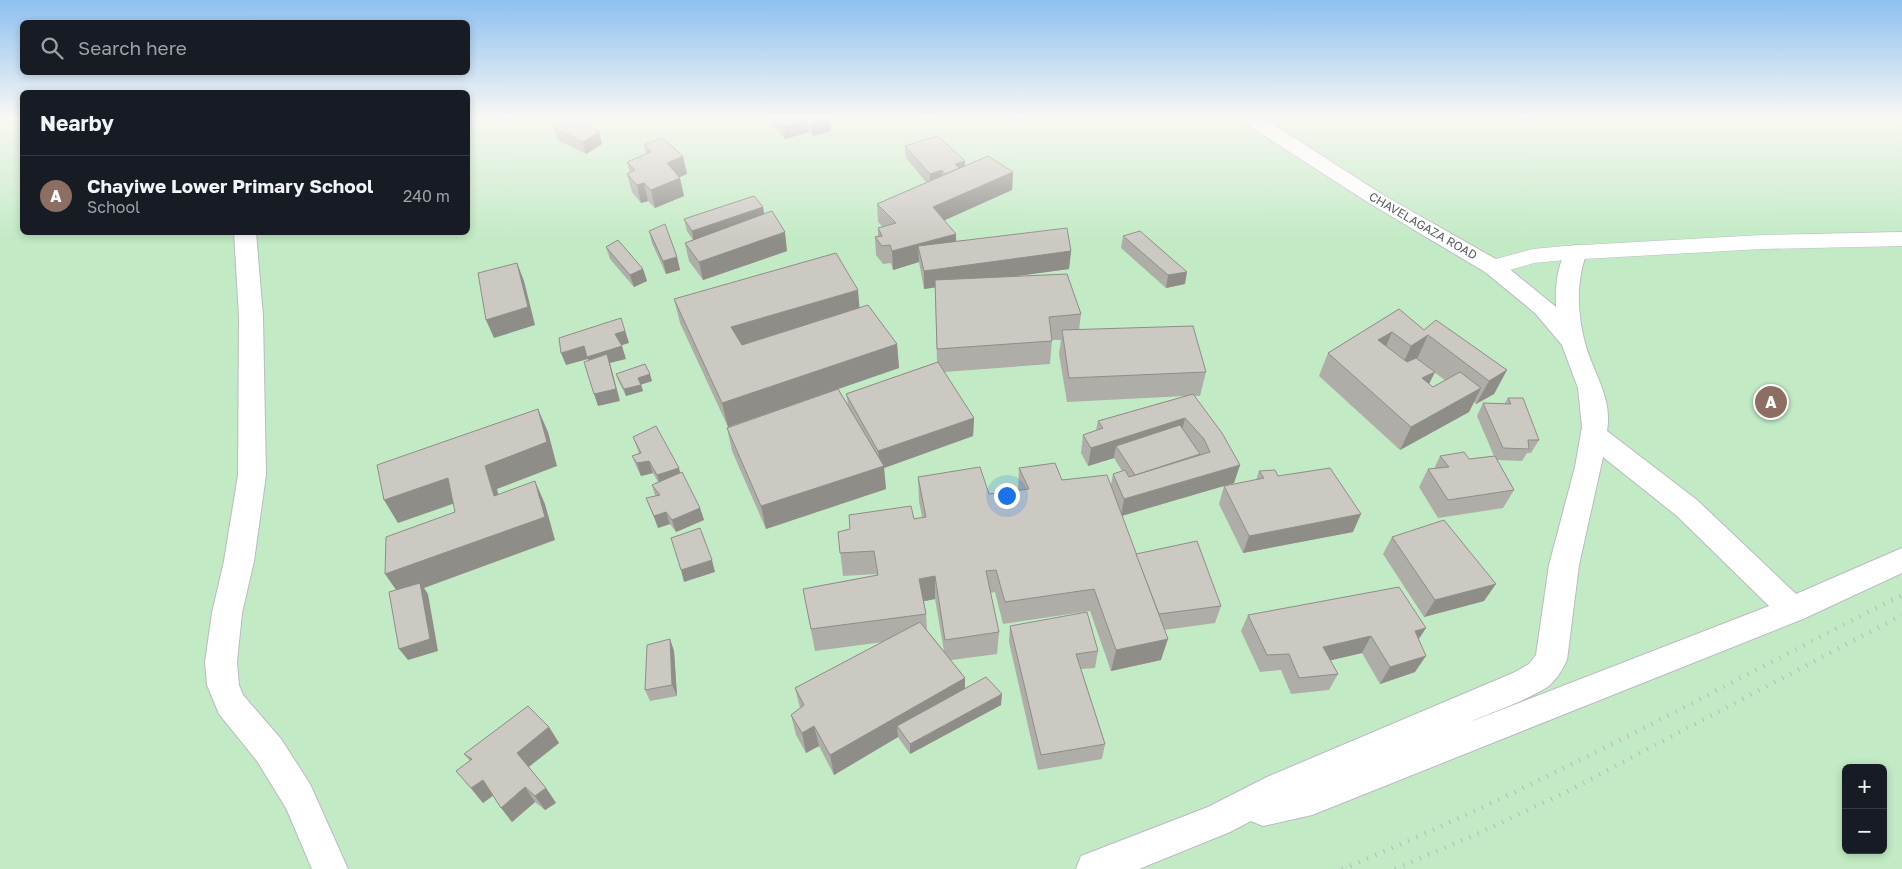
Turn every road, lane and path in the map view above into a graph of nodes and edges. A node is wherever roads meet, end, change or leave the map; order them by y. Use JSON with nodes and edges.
{"nodes":[{"id":1,"x":1315,"y":160,"type":"edge"},
{"id":2,"x":245,"y":235,"type":"edge"},
{"id":3,"x":1902,"y":239,"type":"edge"},
{"id":4,"x":1576,"y":252,"type":"junction"},
{"id":5,"x":1493,"y":267,"type":"junction"},
{"id":6,"x":1573,"y":343,"type":"junction"},
{"id":7,"x":1594,"y":434,"type":"junction"},
{"id":8,"x":1902,"y":560,"type":"edge"},
{"id":9,"x":1792,"y":610,"type":"junction"},
{"id":10,"x":1218,"y":820,"type":"junction"},
{"id":11,"x":330,"y":869,"type":"edge"},
{"id":12,"x":1094,"y":869,"type":"edge"}],
"edges":[{"from":1,"to":5,"type":"street","name":"CHAVELAGAZA ROAD"},
{"from":2,"to":11,"type":"street"},
{"from":3,"to":4,"type":"street"},
{"from":4,"to":5,"type":"street"},
{"from":4,"to":6,"type":"street"},
{"from":5,"to":6,"type":"street","name":"CHAVELAGAZA ROAD"},
{"from":6,"to":7,"type":"street","name":"CHAVELAGAZA ROAD"},
{"from":7,"to":9,"type":"street"},
{"from":7,"to":10,"type":"street","name":"CHAVELAGAZA ROAD"},
{"from":8,"to":9,"type":"street"},
{"from":9,"to":10,"type":"street"},
{"from":10,"to":12,"type":"street"}]}
